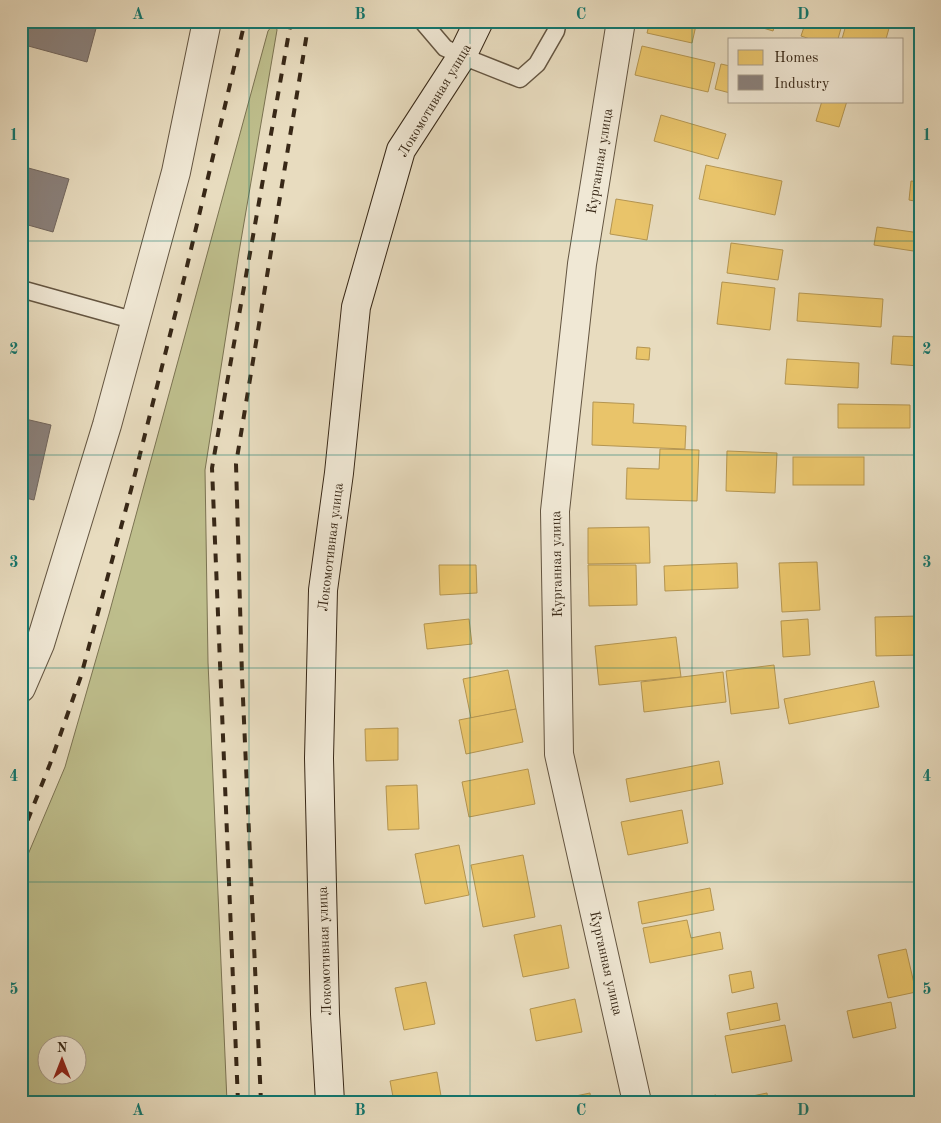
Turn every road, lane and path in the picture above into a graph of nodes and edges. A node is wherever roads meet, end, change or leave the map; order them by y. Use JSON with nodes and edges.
{"nodes":[{"id":1,"x":207,"y":21,"type":"edge"},
{"id":2,"x":422,"y":21,"type":"edge"},
{"id":3,"x":479,"y":21,"type":"edge"},
{"id":4,"x":558,"y":21,"type":"edge"},
{"id":5,"x":621,"y":21,"type":"edge"},
{"id":6,"x":462,"y":56,"type":"junction"},
{"id":7,"x":21,"y":288,"type":"edge"},
{"id":8,"x":136,"y":321,"type":"junction"},
{"id":9,"x":21,"y":688,"type":"edge"},
{"id":10,"x":330,"y":1102,"type":"edge"},
{"id":11,"x":637,"y":1102,"type":"edge"}],
"edges":[{"from":1,"to":8,"type":"street"},
{"from":2,"to":6,"type":"lane"},
{"from":3,"to":6,"type":"street","name":"Локомотивная улица"},
{"from":4,"to":6,"type":"lane"},
{"from":5,"to":11,"type":"street","name":"Курганная улица"},
{"from":6,"to":10,"type":"street","name":"Локомотивная улица"},
{"from":7,"to":8,"type":"lane"},
{"from":8,"to":9,"type":"street"}]}
